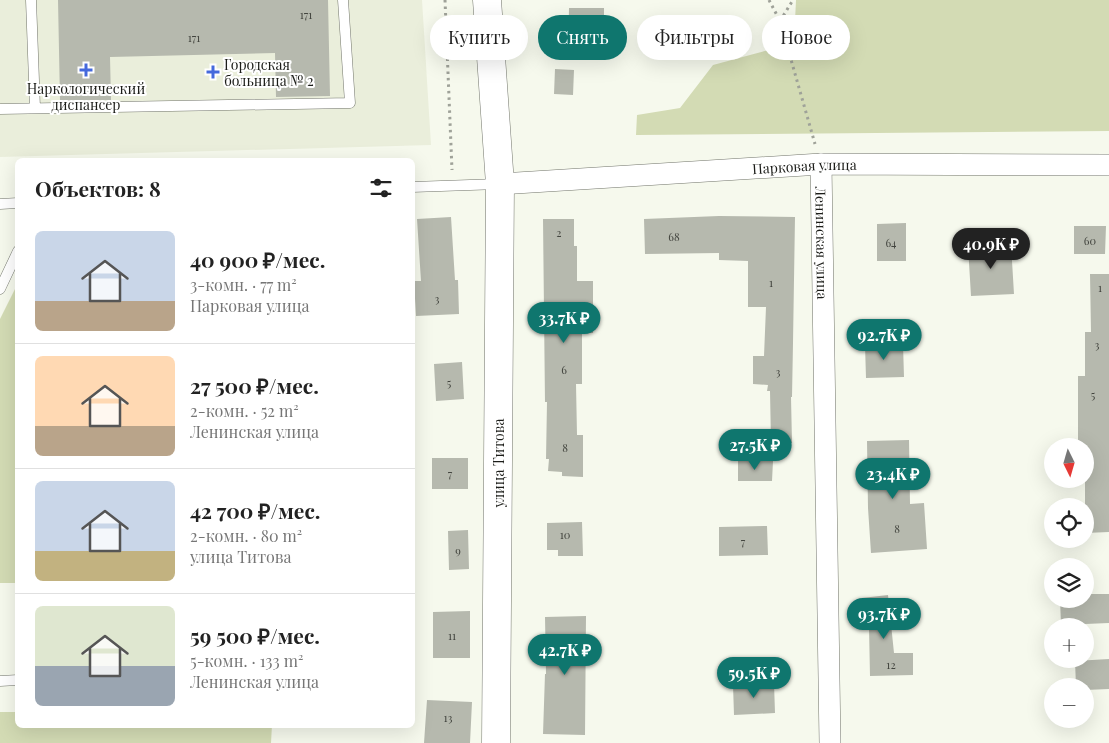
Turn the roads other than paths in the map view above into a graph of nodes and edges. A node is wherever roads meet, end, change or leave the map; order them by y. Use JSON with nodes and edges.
{"nodes":[{"id":1,"x":31,"y":0,"type":"edge"},
{"id":2,"x":343,"y":0,"type":"edge"},
{"id":3,"x":487,"y":0,"type":"edge"},
{"id":4,"x":35,"y":108,"type":"junction"},
{"id":5,"x":0,"y":109,"type":"edge"},
{"id":6,"x":820,"y":164,"type":"junction"},
{"id":7,"x":1109,"y":165,"type":"edge"},
{"id":8,"x":500,"y":184,"type":"junction"},
{"id":9,"x":415,"y":187,"type":"edge"},
{"id":10,"x":15,"y":203,"type":"edge"},
{"id":11,"x":0,"y":204,"type":"edge"},
{"id":12,"x":15,"y":257,"type":"edge"},
{"id":13,"x":0,"y":288,"type":"edge"},
{"id":14,"x":0,"y":680,"type":"edge"},
{"id":15,"x":15,"y":680,"type":"edge"},
{"id":16,"x":496,"y":743,"type":"edge"},
{"id":17,"x":830,"y":743,"type":"edge"}],
"edges":[{"from":1,"to":4,"type":"lane"},
{"from":2,"to":4,"type":"lane"},
{"from":3,"to":8,"type":"street","name":"улица Титова"},
{"from":4,"to":5,"type":"lane"},
{"from":6,"to":7,"type":"street","name":"Парковая улица"},
{"from":6,"to":8,"type":"street","name":"Парковая улица"},
{"from":6,"to":17,"type":"street","name":"Ленинская улица"},
{"from":8,"to":9,"type":"lane"},
{"from":8,"to":16,"type":"street","name":"улица Титова"},
{"from":10,"to":11,"type":"lane"},
{"from":12,"to":13,"type":"lane"},
{"from":14,"to":15,"type":"lane"}]}
